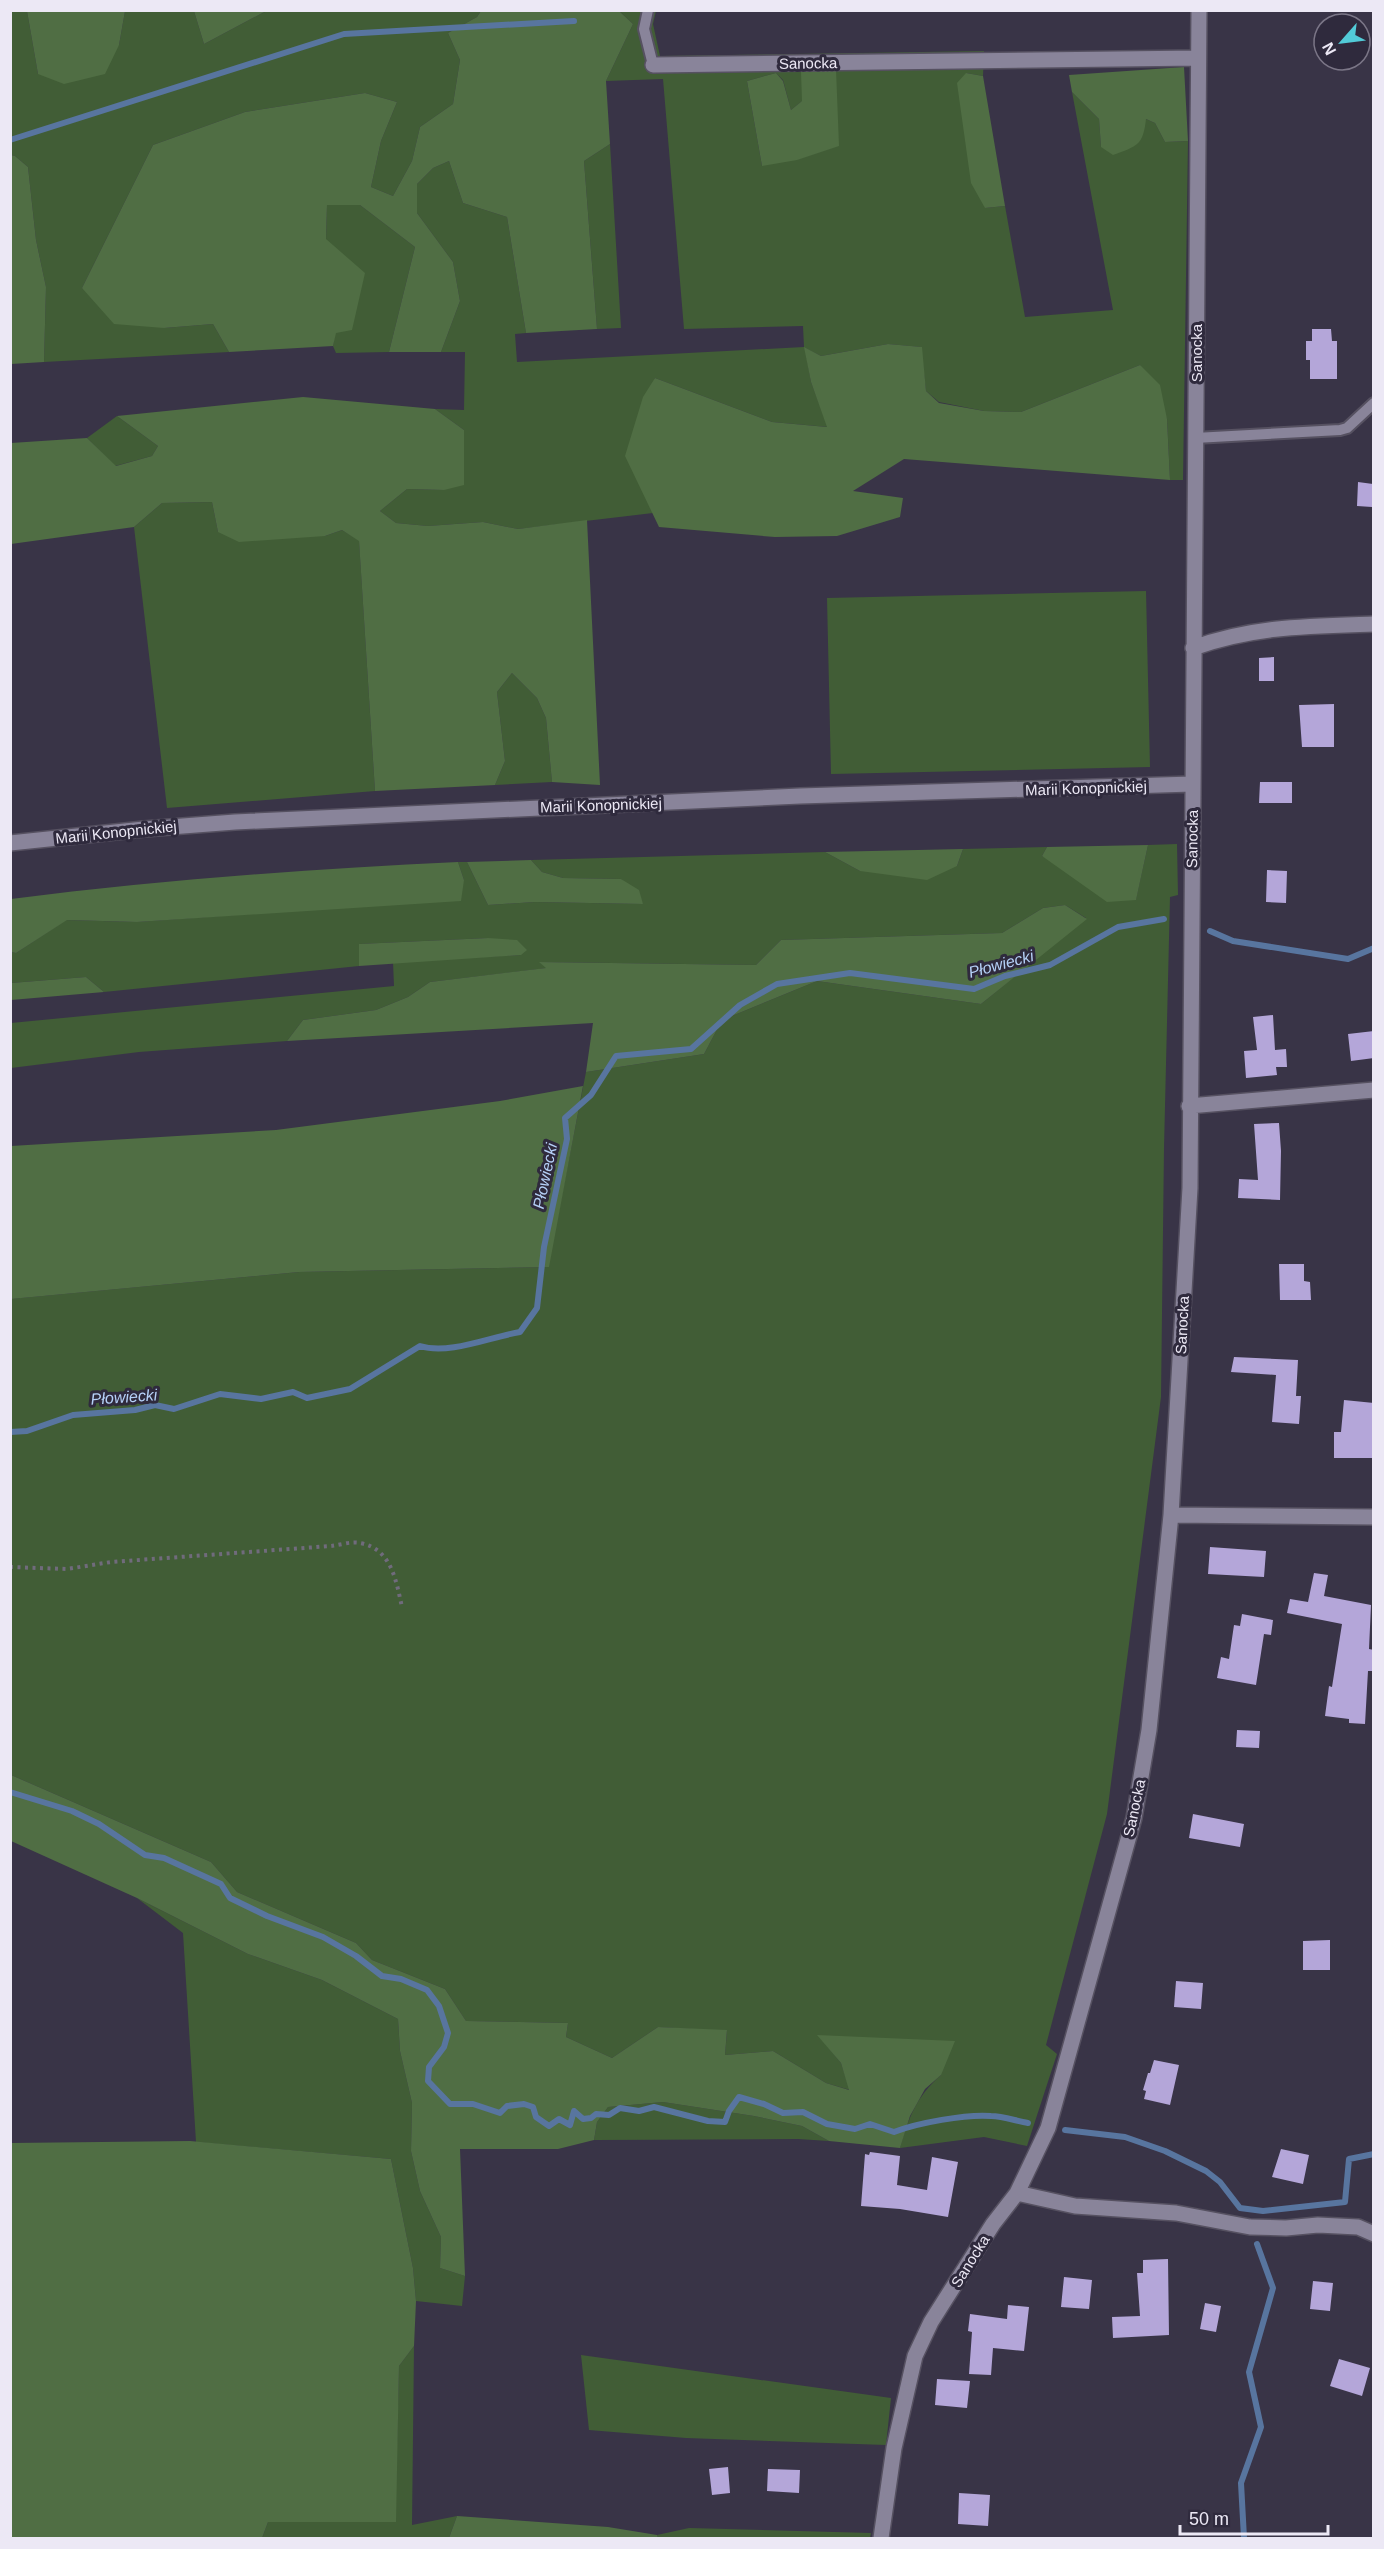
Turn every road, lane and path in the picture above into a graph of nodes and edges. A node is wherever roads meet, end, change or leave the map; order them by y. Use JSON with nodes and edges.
{"nodes":[{"id":1,"x":648,"y":10,"type":"edge"},
{"id":2,"x":1199,"y":10,"type":"edge"},
{"id":3,"x":1198,"y":58,"type":"junction"},
{"id":4,"x":653,"y":65,"type":"joint"},
{"id":5,"x":1374,"y":403,"type":"edge"},
{"id":6,"x":1195,"y":438,"type":"junction"},
{"id":7,"x":1374,"y":624,"type":"edge"},
{"id":8,"x":1193,"y":648,"type":"junction"},
{"id":9,"x":1192,"y":784,"type":"junction"},
{"id":10,"x":10,"y":843,"type":"edge"},
{"id":11,"x":1374,"y":1090,"type":"edge"},
{"id":12,"x":1189,"y":1106,"type":"junction"},
{"id":13,"x":1171,"y":1515,"type":"junction"},
{"id":14,"x":1374,"y":1517,"type":"edge"},
{"id":15,"x":10,"y":1567,"type":"edge"},
{"id":16,"x":402,"y":1607,"type":"dead end"},
{"id":17,"x":1017,"y":2193,"type":"junction"},
{"id":18,"x":1374,"y":2234,"type":"edge"},
{"id":19,"x":881,"y":2538,"type":"edge"}],
"edges":[{"from":1,"to":4,"type":"lane","name":"Sanocka"},
{"from":2,"to":3,"type":"street","name":"Sanocka"},
{"from":3,"to":4,"type":"street","name":"Sanocka"},
{"from":3,"to":6,"type":"street","name":"Sanocka"},
{"from":5,"to":6,"type":"lane"},
{"from":6,"to":8,"type":"street","name":"Sanocka"},
{"from":7,"to":8,"type":"street"},
{"from":8,"to":9,"type":"street","name":"Sanocka"},
{"from":9,"to":10,"type":"street","name":"Marii Konopnickiej"},
{"from":9,"to":12,"type":"street","name":"Sanocka"},
{"from":11,"to":12,"type":"street"},
{"from":12,"to":13,"type":"street","name":"Sanocka"},
{"from":13,"to":14,"type":"street"},
{"from":13,"to":17,"type":"street","name":"Sanocka"},
{"from":15,"to":16,"type":"path"},
{"from":17,"to":18,"type":"street"},
{"from":17,"to":19,"type":"street","name":"Sanocka"}]}
